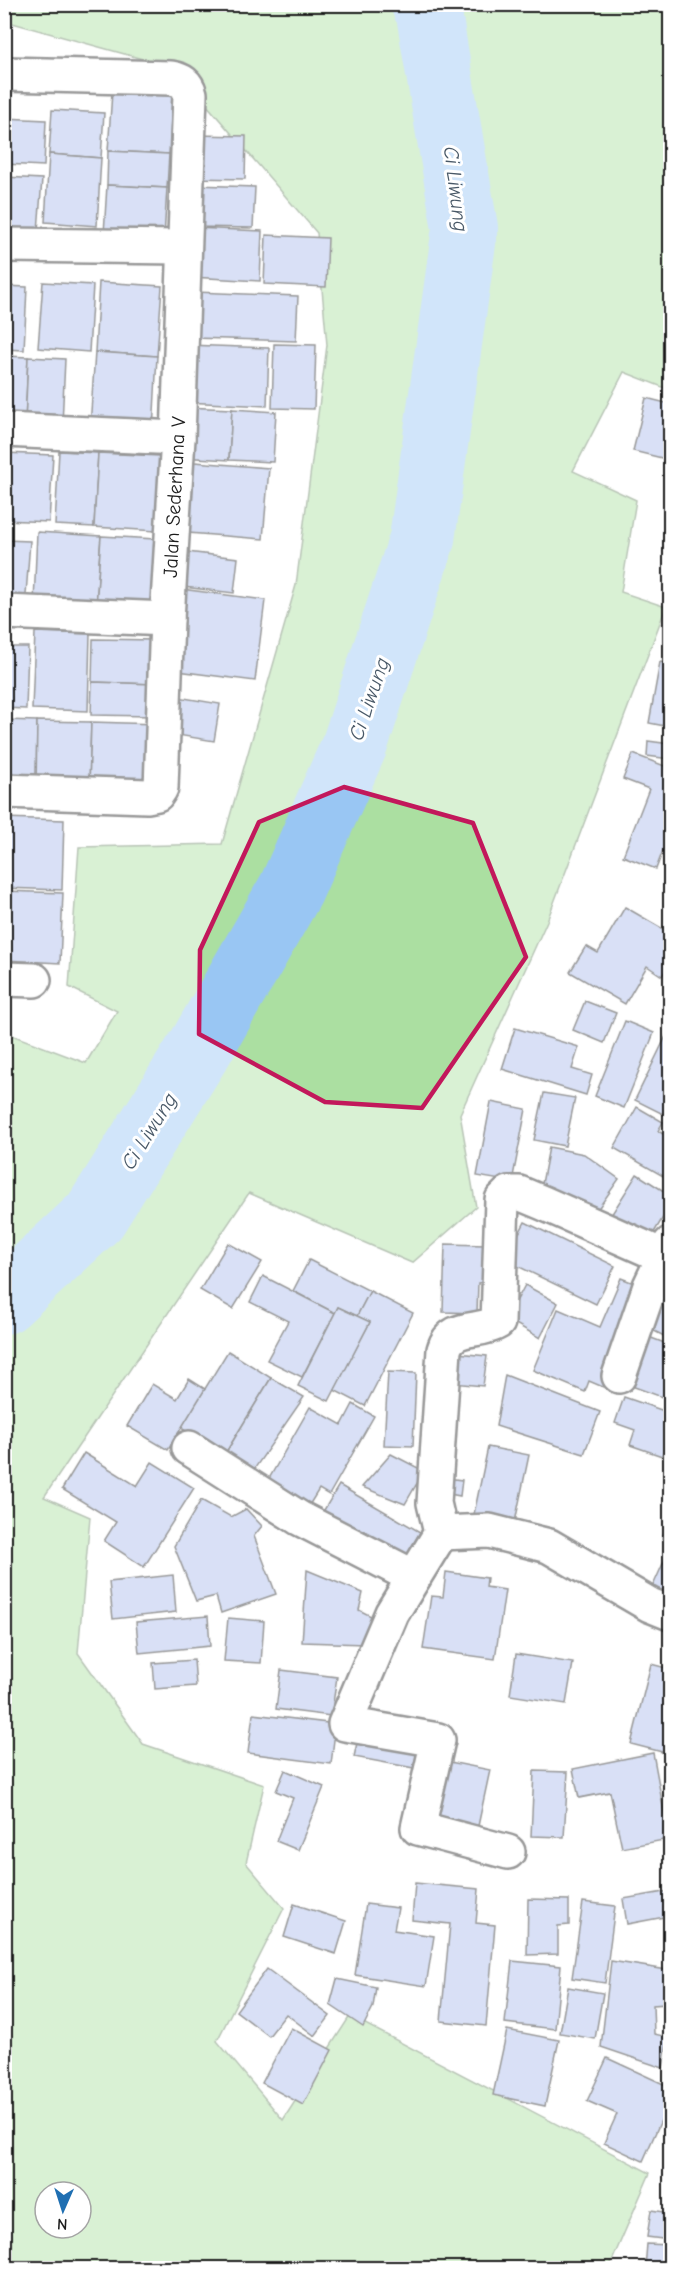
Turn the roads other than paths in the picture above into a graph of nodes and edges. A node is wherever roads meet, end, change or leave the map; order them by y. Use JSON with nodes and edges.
{"nodes":[{"id":1,"x":4,"y":74,"type":"edge"},
{"id":2,"x":4,"y":245,"type":"edge"},
{"id":3,"x":183,"y":247,"type":"junction"},
{"id":4,"x":4,"y":430,"type":"edge"},
{"id":5,"x":178,"y":438,"type":"junction"},
{"id":6,"x":4,"y":612,"type":"edge"},
{"id":7,"x":167,"y":618,"type":"junction"},
{"id":8,"x":4,"y":791,"type":"edge"},
{"id":9,"x":668,"y":1253,"type":"edge"},
{"id":10,"x":619,"y":1376,"type":"dead end"},
{"id":11,"x":189,"y":1448,"type":"dead end"},
{"id":12,"x":441,"y":1533,"type":"junction"},
{"id":13,"x":414,"y":1577,"type":"junction"},
{"id":14,"x":670,"y":1613,"type":"edge"},
{"id":15,"x":508,"y":1852,"type":"dead end"}],
"edges":[{"from":1,"to":3,"type":"street","name":"Jalan Sederhana V"},
{"from":2,"to":3,"type":"street"},
{"from":3,"to":5,"type":"street","name":"Jalan Sederhana V"},
{"from":4,"to":5,"type":"street"},
{"from":5,"to":7,"type":"street","name":"Jalan Sederhana V"},
{"from":6,"to":7,"type":"street"},
{"from":7,"to":8,"type":"street","name":"Jalan Sederhana V"},
{"from":9,"to":10,"type":"street"},
{"from":9,"to":12,"type":"street"},
{"from":11,"to":13,"type":"street"},
{"from":12,"to":13,"type":"street"},
{"from":12,"to":14,"type":"street"},
{"from":13,"to":15,"type":"street"}]}
